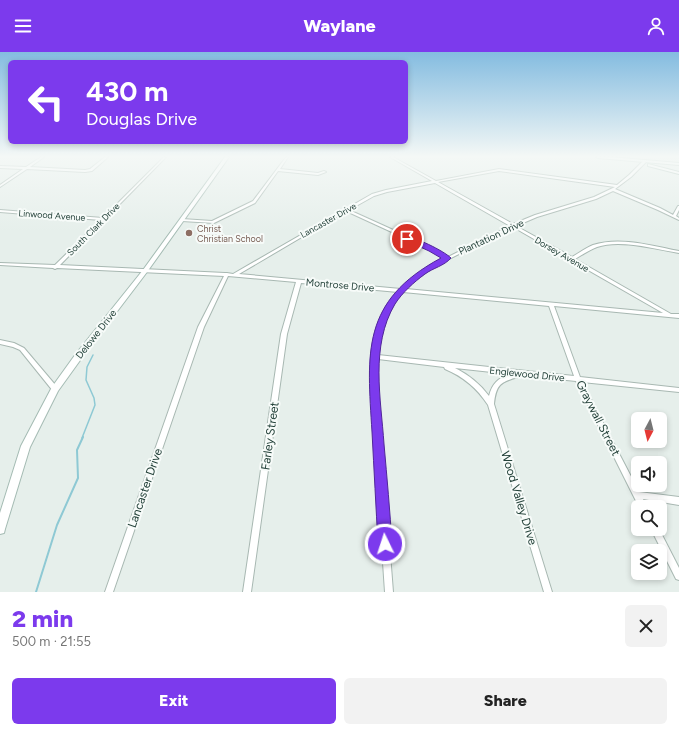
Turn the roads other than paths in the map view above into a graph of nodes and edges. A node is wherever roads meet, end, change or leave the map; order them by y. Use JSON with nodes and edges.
{"nodes":[{"id":1,"x":140,"y":182,"type":"edge"},
{"id":2,"x":209,"y":182,"type":"edge"},
{"id":3,"x":268,"y":182,"type":"edge"},
{"id":4,"x":434,"y":182,"type":"edge"},
{"id":5,"x":435,"y":182,"type":"edge"},
{"id":6,"x":590,"y":182,"type":"edge"},
{"id":7,"x":622,"y":182,"type":"edge"},
{"id":8,"x":618,"y":186,"type":"junction"},
{"id":9,"x":612,"y":189,"type":"junction"},
{"id":10,"x":679,"y":206,"type":"edge"},
{"id":11,"x":346,"y":210,"type":"junction"},
{"id":12,"x":0,"y":211,"type":"edge"},
{"id":13,"x":674,"y":216,"type":"junction"},
{"id":14,"x":104,"y":219,"type":"junction"},
{"id":15,"x":679,"y":219,"type":"edge"},
{"id":16,"x":182,"y":220,"type":"junction"},
{"id":17,"x":514,"y":226,"type":"junction"},
{"id":18,"x":679,"y":252,"type":"edge"},
{"id":19,"x":447,"y":258,"type":"junction"},
{"id":20,"x":572,"y":259,"type":"junction"},
{"id":21,"x":0,"y":264,"type":"edge"},
{"id":22,"x":55,"y":268,"type":"junction"},
{"id":23,"x":145,"y":271,"type":"junction"},
{"id":24,"x":227,"y":274,"type":"junction"},
{"id":25,"x":234,"y":275,"type":"junction"},
{"id":26,"x":299,"y":281,"type":"junction"},
{"id":27,"x":402,"y":290,"type":"junction"},
{"id":28,"x":551,"y":304,"type":"junction"},
{"id":29,"x":671,"y":315,"type":"junction"},
{"id":30,"x":679,"y":316,"type":"edge"},
{"id":31,"x":0,"y":342,"type":"edge"},
{"id":32,"x":375,"y":357,"type":"junction"},
{"id":33,"x":442,"y":364,"type":"junction"},
{"id":34,"x":545,"y":375,"type":"junction"},
{"id":35,"x":578,"y":379,"type":"junction"},
{"id":36,"x":56,"y":389,"type":"junction"},
{"id":37,"x":679,"y":390,"type":"edge"},
{"id":38,"x":491,"y":404,"type":"junction"},
{"id":39,"x":637,"y":495,"type":"junction"},
{"id":40,"x":640,"y":500,"type":"edge"},
{"id":41,"x":679,"y":501,"type":"edge"},
{"id":42,"x":0,"y":529,"type":"edge"},
{"id":43,"x":659,"y":536,"type":"edge"},
{"id":44,"x":679,"y":576,"type":"edge"},
{"id":45,"x":109,"y":592,"type":"edge"},
{"id":46,"x":247,"y":592,"type":"edge"},
{"id":47,"x":389,"y":592,"type":"edge"},
{"id":48,"x":548,"y":592,"type":"edge"}],
"edges":[{"from":1,"to":14,"type":"street","name":"South Clark Drive"},
{"from":2,"to":16,"type":"street","name":"Delowe Drive"},
{"from":3,"to":16,"type":"street"},
{"from":4,"to":11,"type":"street","name":"Lancaster Drive"},
{"from":5,"to":17,"type":"street","name":"Dorsey Avenue"},
{"from":6,"to":8,"type":"street","name":"Lancaster Drive"},
{"from":7,"to":8,"type":"street","name":"Plantation Drive"},
{"from":8,"to":9,"type":"street","name":"Plantation Drive"},
{"from":9,"to":13,"type":"street"},
{"from":9,"to":17,"type":"street","name":"Plantation Drive"},
{"from":10,"to":13,"type":"street"},
{"from":11,"to":19,"type":"street"},
{"from":11,"to":25,"type":"street","name":"Lancaster Drive"},
{"from":12,"to":14,"type":"street","name":"Linwood Avenue"},
{"from":13,"to":15,"type":"street"},
{"from":14,"to":22,"type":"street","name":"South Clark Drive"},
{"from":16,"to":23,"type":"street","name":"Delowe Drive"},
{"from":17,"to":19,"type":"street","name":"Plantation Drive"},
{"from":17,"to":20,"type":"street","name":"Dorsey Avenue"},
{"from":18,"to":20,"type":"street"},
{"from":19,"to":27,"type":"street","name":"Plantation Drive"},
{"from":20,"to":29,"type":"street","name":"Dorsey Avenue"},
{"from":21,"to":22,"type":"street","name":"Montrose Drive"},
{"from":22,"to":23,"type":"street","name":"Montrose Drive"},
{"from":23,"to":24,"type":"street","name":"Montrose Drive"},
{"from":23,"to":36,"type":"street","name":"Delowe Drive"},
{"from":24,"to":25,"type":"street","name":"Montrose Drive"},
{"from":24,"to":45,"type":"street","name":"Lancaster Drive"},
{"from":25,"to":26,"type":"street","name":"Montrose Drive"},
{"from":26,"to":27,"type":"street","name":"Montrose Drive"},
{"from":26,"to":46,"type":"street","name":"Farley Street"},
{"from":27,"to":28,"type":"street","name":"Montrose Drive"},
{"from":27,"to":32,"type":"street","name":"Plantation Drive"},
{"from":28,"to":29,"type":"street","name":"Montrose Drive"},
{"from":28,"to":35,"type":"street","name":"Graywall Street"},
{"from":29,"to":30,"type":"street","name":"Montrose Drive"},
{"from":31,"to":36,"type":"street"},
{"from":32,"to":33,"type":"street","name":"Englewood Drive"},
{"from":32,"to":47,"type":"street","name":"Plantation Drive"},
{"from":33,"to":34,"type":"street","name":"Englewood Drive"},
{"from":33,"to":38,"type":"street","name":"Wood Valley Drive"},
{"from":34,"to":35,"type":"street","name":"Englewood Drive"},
{"from":34,"to":38,"type":"street"},
{"from":35,"to":37,"type":"street","name":"Englewood Drive"},
{"from":35,"to":39,"type":"street","name":"Graywall Street"},
{"from":36,"to":42,"type":"street","name":"Delowe Drive"},
{"from":38,"to":48,"type":"street","name":"Wood Valley Drive"},
{"from":39,"to":40,"type":"street","name":"Graywall Street"},
{"from":39,"to":41,"type":"street"},
{"from":43,"to":44,"type":"street"}]}
